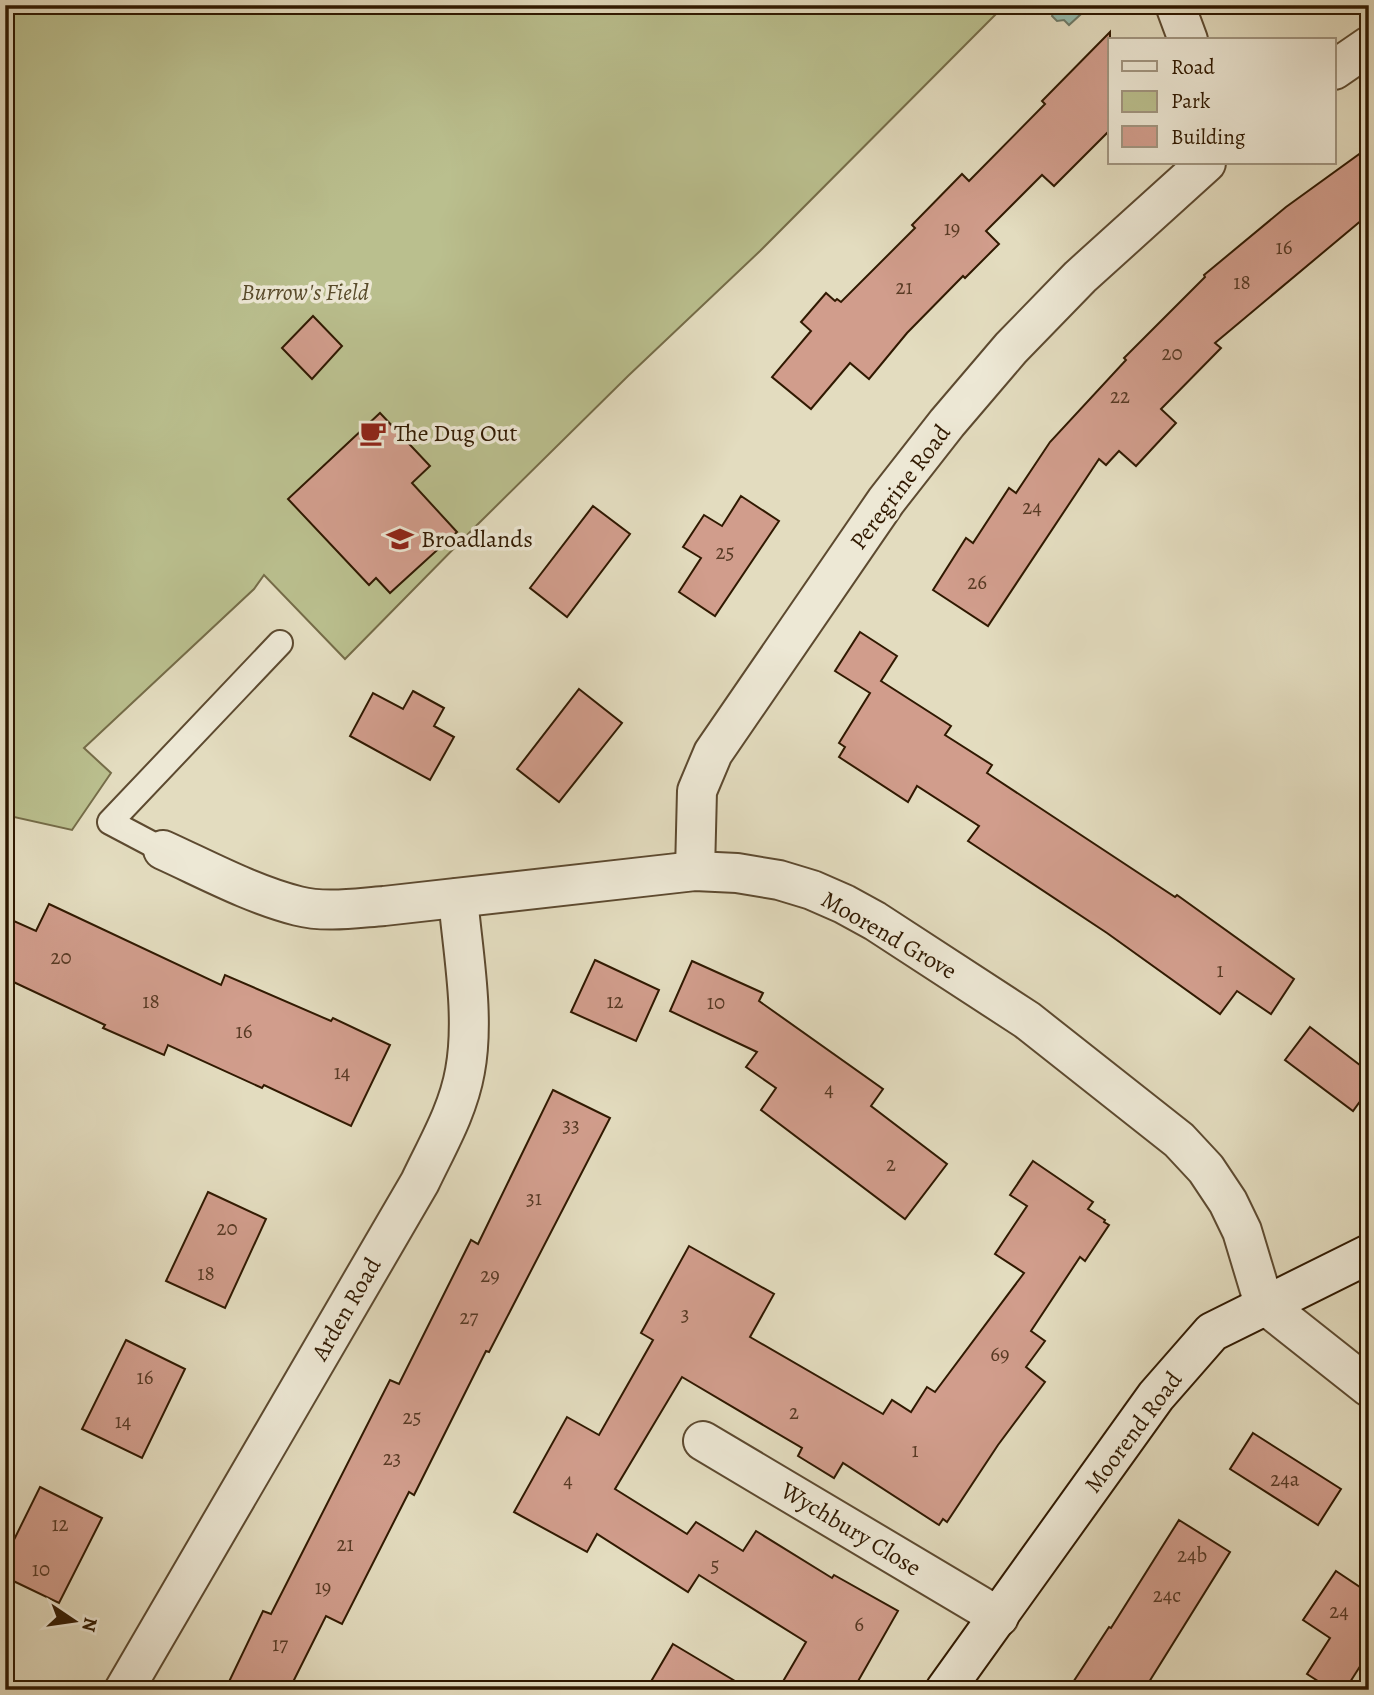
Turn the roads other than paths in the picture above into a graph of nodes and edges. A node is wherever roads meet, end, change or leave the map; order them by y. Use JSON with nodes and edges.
{"nodes":[{"id":1,"x":1175,"y":5,"type":"edge"},
{"id":2,"x":1187,"y":38,"type":"edge"},
{"id":3,"x":1369,"y":46,"type":"edge"},
{"id":4,"x":1336,"y":69,"type":"edge"},
{"id":5,"x":1205,"y":164,"type":"edge"},
{"id":6,"x":280,"y":643,"type":"dead end"},
{"id":7,"x":163,"y":850,"type":"joint"},
{"id":8,"x":695,"y":871,"type":"junction"},
{"id":9,"x":458,"y":898,"type":"junction"},
{"id":10,"x":1369,"y":1254,"type":"edge"},
{"id":11,"x":1264,"y":1304,"type":"junction"},
{"id":12,"x":1369,"y":1387,"type":"edge"},
{"id":13,"x":703,"y":1441,"type":"dead end"},
{"id":14,"x":999,"y":1617,"type":"junction"},
{"id":15,"x":124,"y":1690,"type":"edge"},
{"id":16,"x":945,"y":1690,"type":"edge"}],
"edges":[{"from":1,"to":2,"type":"street"},
{"from":3,"to":4,"type":"street"},
{"from":5,"to":8,"type":"street","name":"Peregrine Road"},
{"from":6,"to":7,"type":"lane"},
{"from":7,"to":9,"type":"street","name":"Moorend Grove"},
{"from":8,"to":9,"type":"street","name":"Moorend Grove"},
{"from":8,"to":11,"type":"street","name":"Moorend Grove"},
{"from":9,"to":15,"type":"street","name":"Arden Road"},
{"from":10,"to":11,"type":"street","name":"Moorend Road"},
{"from":11,"to":12,"type":"street"},
{"from":11,"to":14,"type":"street","name":"Moorend Road"},
{"from":13,"to":14,"type":"street","name":"Wychbury Close"},
{"from":14,"to":16,"type":"street","name":"Moorend Road"}]}
